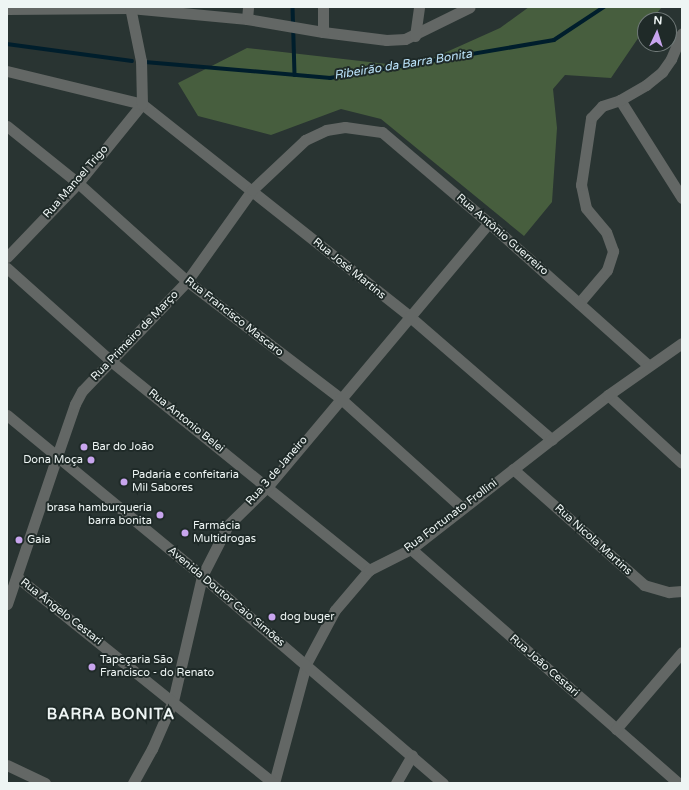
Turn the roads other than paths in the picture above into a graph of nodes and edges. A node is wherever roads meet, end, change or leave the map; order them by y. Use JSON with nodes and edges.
{"nodes":[{"id":1,"x":248,"y":7,"type":"edge"},
{"id":2,"x":323,"y":7,"type":"edge"},
{"id":3,"x":418,"y":7,"type":"edge"},
{"id":4,"x":470,"y":7,"type":"edge"},
{"id":5,"x":130,"y":8,"type":"edge"},
{"id":6,"x":7,"y":9,"type":"edge"},
{"id":7,"x":247,"y":19,"type":"junction"},
{"id":8,"x":323,"y":32,"type":"junction"},
{"id":9,"x":682,"y":33,"type":"edge"},
{"id":10,"x":415,"y":36,"type":"junction"},
{"id":11,"x":7,"y":71,"type":"edge"},
{"id":12,"x":620,"y":100,"type":"junction"},
{"id":13,"x":142,"y":104,"type":"junction"},
{"id":14,"x":7,"y":126,"type":"edge"},
{"id":15,"x":345,"y":127,"type":"joint"},
{"id":16,"x":78,"y":183,"type":"junction"},
{"id":17,"x":252,"y":190,"type":"junction"},
{"id":18,"x":682,"y":198,"type":"edge"},
{"id":19,"x":489,"y":223,"type":"junction"},
{"id":20,"x":7,"y":257,"type":"edge"},
{"id":21,"x":7,"y":268,"type":"edge"},
{"id":22,"x":187,"y":282,"type":"junction"},
{"id":23,"x":579,"y":303,"type":"junction"},
{"id":24,"x":409,"y":316,"type":"junction"},
{"id":25,"x":682,"y":343,"type":"edge"},
{"id":26,"x":112,"y":362,"type":"junction"},
{"id":27,"x":648,"y":365,"type":"junction"},
{"id":28,"x":608,"y":395,"type":"junction"},
{"id":29,"x":340,"y":398,"type":"junction"},
{"id":30,"x":7,"y":415,"type":"edge"},
{"id":31,"x":552,"y":440,"type":"junction"},
{"id":32,"x":57,"y":456,"type":"junction"},
{"id":33,"x":682,"y":463,"type":"edge"},
{"id":34,"x":513,"y":469,"type":"junction"},
{"id":35,"x":268,"y":486,"type":"junction"},
{"id":36,"x":461,"y":507,"type":"junction"},
{"id":37,"x":410,"y":549,"type":"junction"},
{"id":38,"x":369,"y":570,"type":"junction"},
{"id":39,"x":202,"y":576,"type":"junction"},
{"id":40,"x":17,"y":577,"type":"junction"},
{"id":41,"x":682,"y":591,"type":"edge"},
{"id":42,"x":7,"y":604,"type":"edge"},
{"id":43,"x":682,"y":652,"type":"edge"},
{"id":44,"x":306,"y":664,"type":"junction"},
{"id":45,"x":173,"y":701,"type":"junction"},
{"id":46,"x":616,"y":729,"type":"junction"},
{"id":47,"x":412,"y":755,"type":"junction"},
{"id":48,"x":7,"y":765,"type":"edge"},
{"id":49,"x":45,"y":783,"type":"edge"},
{"id":50,"x":133,"y":783,"type":"edge"},
{"id":51,"x":273,"y":783,"type":"edge"},
{"id":52,"x":396,"y":783,"type":"edge"},
{"id":53,"x":443,"y":783,"type":"edge"},
{"id":54,"x":678,"y":783,"type":"edge"}],
"edges":[{"from":1,"to":7,"type":"street"},
{"from":2,"to":8,"type":"street"},
{"from":3,"to":10,"type":"street"},
{"from":4,"to":10,"type":"street"},
{"from":5,"to":6,"type":"street"},
{"from":5,"to":7,"type":"street"},
{"from":5,"to":13,"type":"street"},
{"from":7,"to":8,"type":"street"},
{"from":8,"to":10,"type":"street"},
{"from":9,"to":12,"type":"street"},
{"from":11,"to":13,"type":"street"},
{"from":12,"to":18,"type":"street"},
{"from":12,"to":23,"type":"street"},
{"from":13,"to":16,"type":"street","name":"Rua Manoel Trigo"},
{"from":13,"to":17,"type":"street","name":"Rua José Martins"},
{"from":14,"to":16,"type":"street","name":"Rua Francisco Mascaro"},
{"from":15,"to":17,"type":"street","name":"Rua Primeiro de Março"},
{"from":15,"to":19,"type":"street","name":"Rua Antônio Guerreiro"},
{"from":16,"to":20,"type":"street","name":"Rua Manoel Trigo"},
{"from":16,"to":22,"type":"street","name":"Rua Francisco Mascaro"},
{"from":17,"to":22,"type":"street","name":"Rua Primeiro de Março"},
{"from":17,"to":24,"type":"street","name":"Rua José Martins"},
{"from":19,"to":23,"type":"street","name":"Rua Antônio Guerreiro"},
{"from":19,"to":24,"type":"street","name":"Rua 3 de Janeiro"},
{"from":21,"to":26,"type":"street","name":"Rua Antonio Belei"},
{"from":22,"to":26,"type":"street","name":"Rua Primeiro de Março"},
{"from":22,"to":29,"type":"street","name":"Rua Francisco Mascaro"},
{"from":23,"to":27,"type":"street","name":"Rua Antônio Guerreiro"},
{"from":24,"to":29,"type":"street","name":"Rua 3 de Janeiro"},
{"from":24,"to":31,"type":"street","name":"Rua José Martins"},
{"from":25,"to":27,"type":"street","name":"Rua Fortunato Frollini"},
{"from":26,"to":32,"type":"street","name":"Rua Primeiro de Março"},
{"from":26,"to":35,"type":"street","name":"Rua Antonio Belei"},
{"from":27,"to":28,"type":"street","name":"Rua Fortunato Frollini"},
{"from":28,"to":31,"type":"street","name":"Rua Fortunato Frollini"},
{"from":28,"to":33,"type":"street"},
{"from":29,"to":35,"type":"street","name":"Rua 3 de Janeiro"},
{"from":29,"to":36,"type":"street","name":"Rua Francisco Mascaro"},
{"from":30,"to":32,"type":"street","name":"Avenida Doutor Caio Simões"},
{"from":31,"to":34,"type":"street","name":"Rua Fortunato Frollini"},
{"from":32,"to":39,"type":"street","name":"Avenida Doutor Caio Simões"},
{"from":32,"to":40,"type":"street","name":"Rua Primeiro de Março"},
{"from":34,"to":36,"type":"street","name":"Rua Fortunato Frollini"},
{"from":34,"to":41,"type":"street","name":"Rua Nicola Martins"},
{"from":35,"to":38,"type":"street","name":"Rua Antonio Belei"},
{"from":35,"to":39,"type":"street","name":"Rua 3 de Janeiro"},
{"from":36,"to":37,"type":"street","name":"Rua Fortunato Frollini"},
{"from":37,"to":38,"type":"street","name":"Rua Fortunato Frollini"},
{"from":37,"to":46,"type":"street","name":"Rua João Cestari"},
{"from":38,"to":44,"type":"street","name":"Rua Fortunato Frollini"},
{"from":39,"to":44,"type":"street","name":"Avenida Doutor Caio Simões"},
{"from":39,"to":45,"type":"street","name":"Rua 3 de Janeiro"},
{"from":40,"to":42,"type":"street","name":"Rua Primeiro de Março"},
{"from":40,"to":45,"type":"street","name":"Rua Ângelo Cestari"},
{"from":43,"to":46,"type":"street"},
{"from":44,"to":47,"type":"street","name":"Avenida Doutor Caio Simões"},
{"from":44,"to":51,"type":"street","name":"Rua Fortunato Frollini"},
{"from":45,"to":50,"type":"street","name":"Rua 3 de Janeiro"},
{"from":45,"to":51,"type":"street","name":"Rua Ângelo Cestari"},
{"from":46,"to":54,"type":"street","name":"Rua João Cestari"},
{"from":47,"to":52,"type":"street"},
{"from":47,"to":53,"type":"street","name":"Avenida Doutor Caio Simões"},
{"from":48,"to":49,"type":"street"}]}
